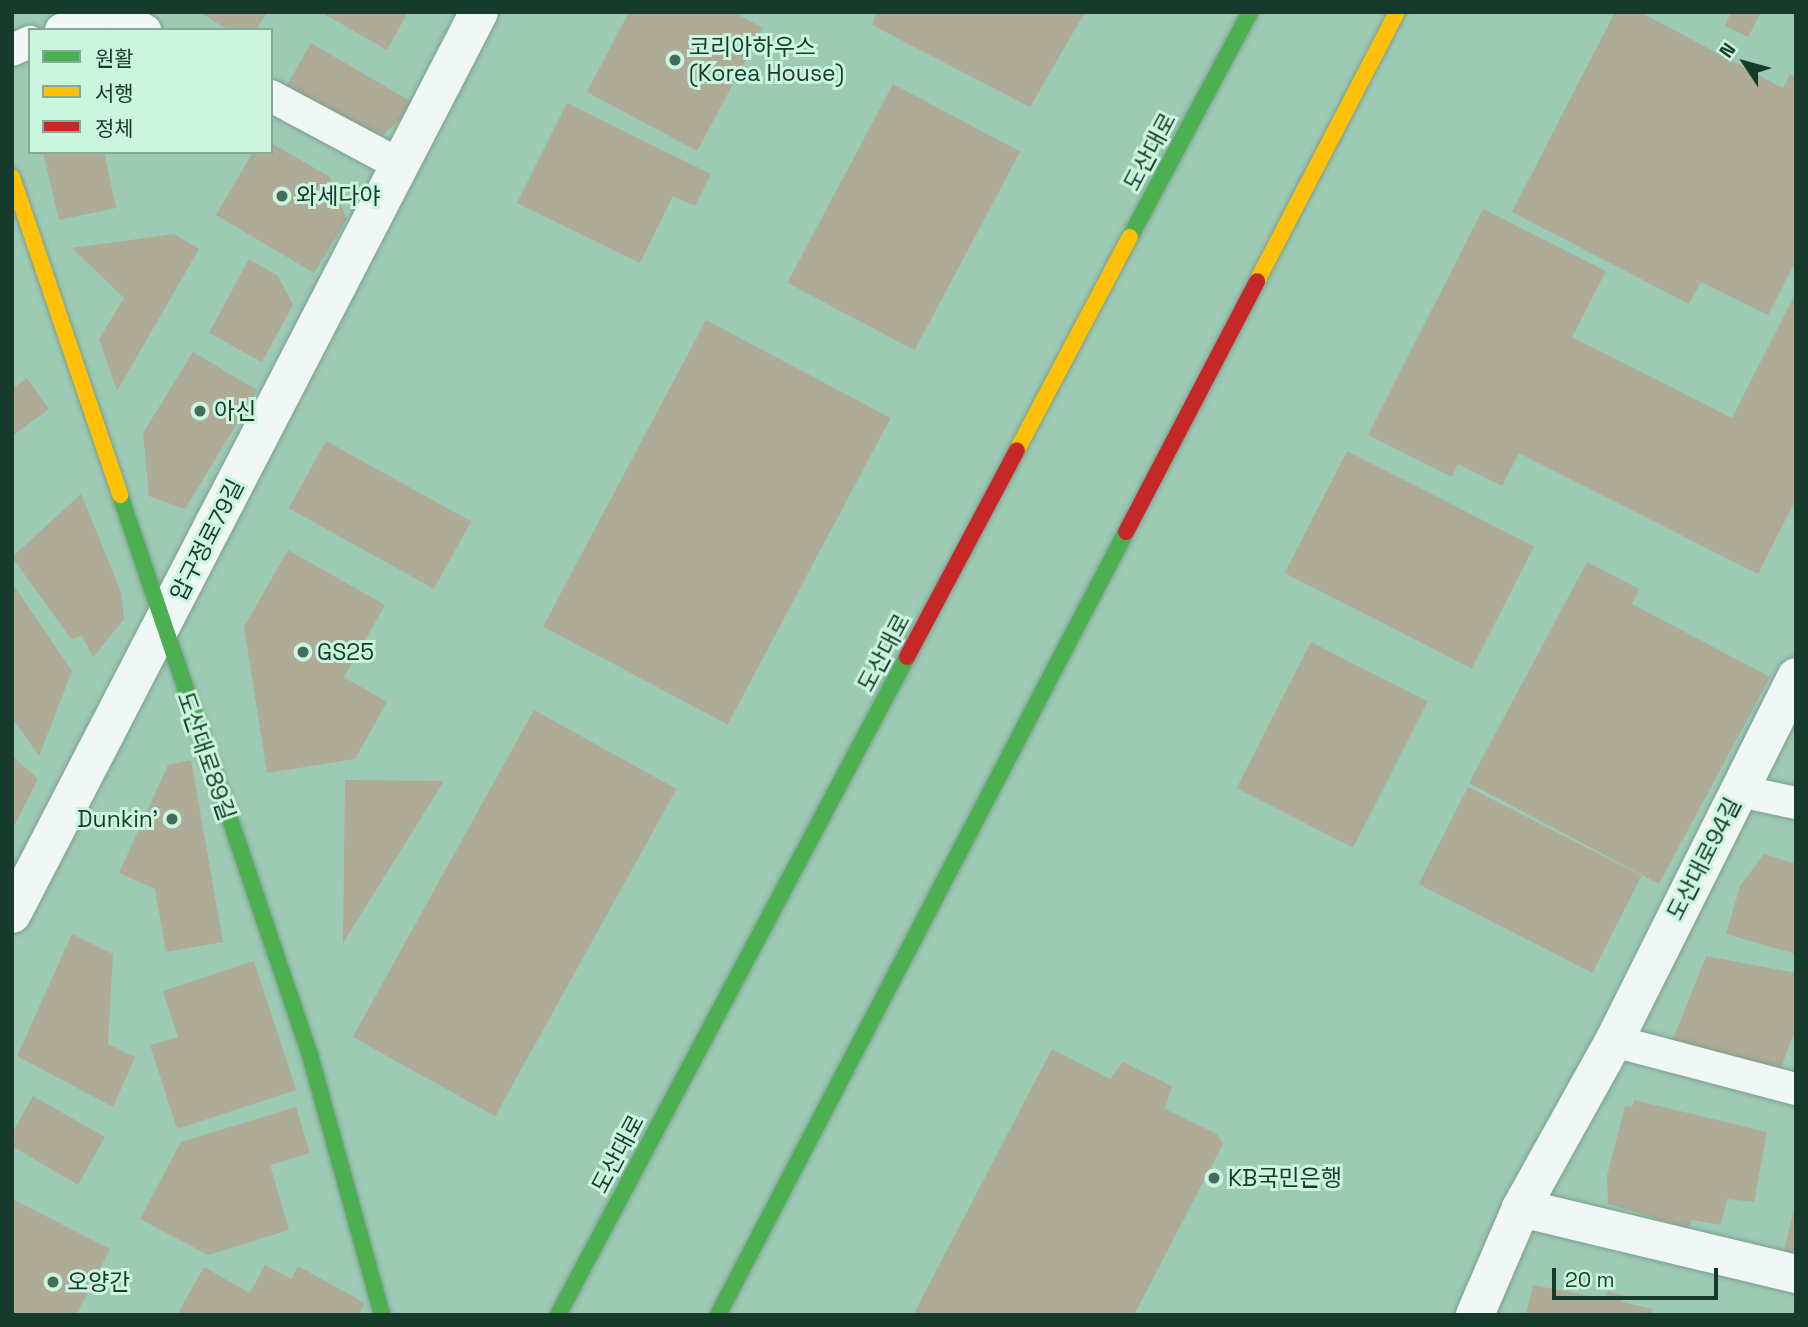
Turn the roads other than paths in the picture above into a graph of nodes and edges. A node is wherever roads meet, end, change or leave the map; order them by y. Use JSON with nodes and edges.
{"nodes":[{"id":1,"x":104,"y":12,"type":"edge"},
{"id":2,"x":112,"y":12,"type":"edge"},
{"id":3,"x":479,"y":12,"type":"edge"},
{"id":4,"x":1250,"y":12,"type":"edge"},
{"id":5,"x":1397,"y":12,"type":"edge"},
{"id":6,"x":66,"y":28,"type":"edge"},
{"id":7,"x":141,"y":28,"type":"edge"},
{"id":8,"x":273,"y":97,"type":"edge"},
{"id":9,"x":400,"y":165,"type":"junction"},
{"id":10,"x":15,"y":195,"type":"edge"},
{"id":11,"x":162,"y":627,"type":"junction"},
{"id":12,"x":1796,"y":677,"type":"edge"},
{"id":13,"x":1739,"y":791,"type":"junction"},
{"id":14,"x":1796,"y":803,"type":"edge"},
{"id":15,"x":12,"y":914,"type":"edge"},
{"id":16,"x":1614,"y":1041,"type":"junction"},
{"id":17,"x":1796,"y":1089,"type":"edge"},
{"id":18,"x":1521,"y":1208,"type":"junction"},
{"id":19,"x":1796,"y":1273,"type":"edge"},
{"id":20,"x":382,"y":1315,"type":"edge"},
{"id":21,"x":558,"y":1315,"type":"edge"},
{"id":22,"x":718,"y":1315,"type":"edge"},
{"id":23,"x":1475,"y":1315,"type":"edge"}],
"edges":[{"from":1,"to":6,"type":"lane"},
{"from":2,"to":7,"type":"lane"},
{"from":3,"to":9,"type":"street","name":"압구정로79길"},
{"from":4,"to":21,"type":"main road","name":"도산대로"},
{"from":5,"to":22,"type":"main road"},
{"from":8,"to":9,"type":"lane"},
{"from":9,"to":11,"type":"street","name":"압구정로79길"},
{"from":10,"to":11,"type":"main road","name":"도산대로89길"},
{"from":11,"to":15,"type":"street","name":"압구정로79길"},
{"from":11,"to":20,"type":"main road","name":"도산대로89길"},
{"from":12,"to":13,"type":"street","name":"도산대로94길"},
{"from":13,"to":14,"type":"lane"},
{"from":13,"to":16,"type":"street","name":"도산대로94길"},
{"from":16,"to":17,"type":"lane"},
{"from":16,"to":18,"type":"street","name":"도산대로94길"},
{"from":18,"to":19,"type":"street"},
{"from":18,"to":23,"type":"street","name":"도산대로94길"}]}
